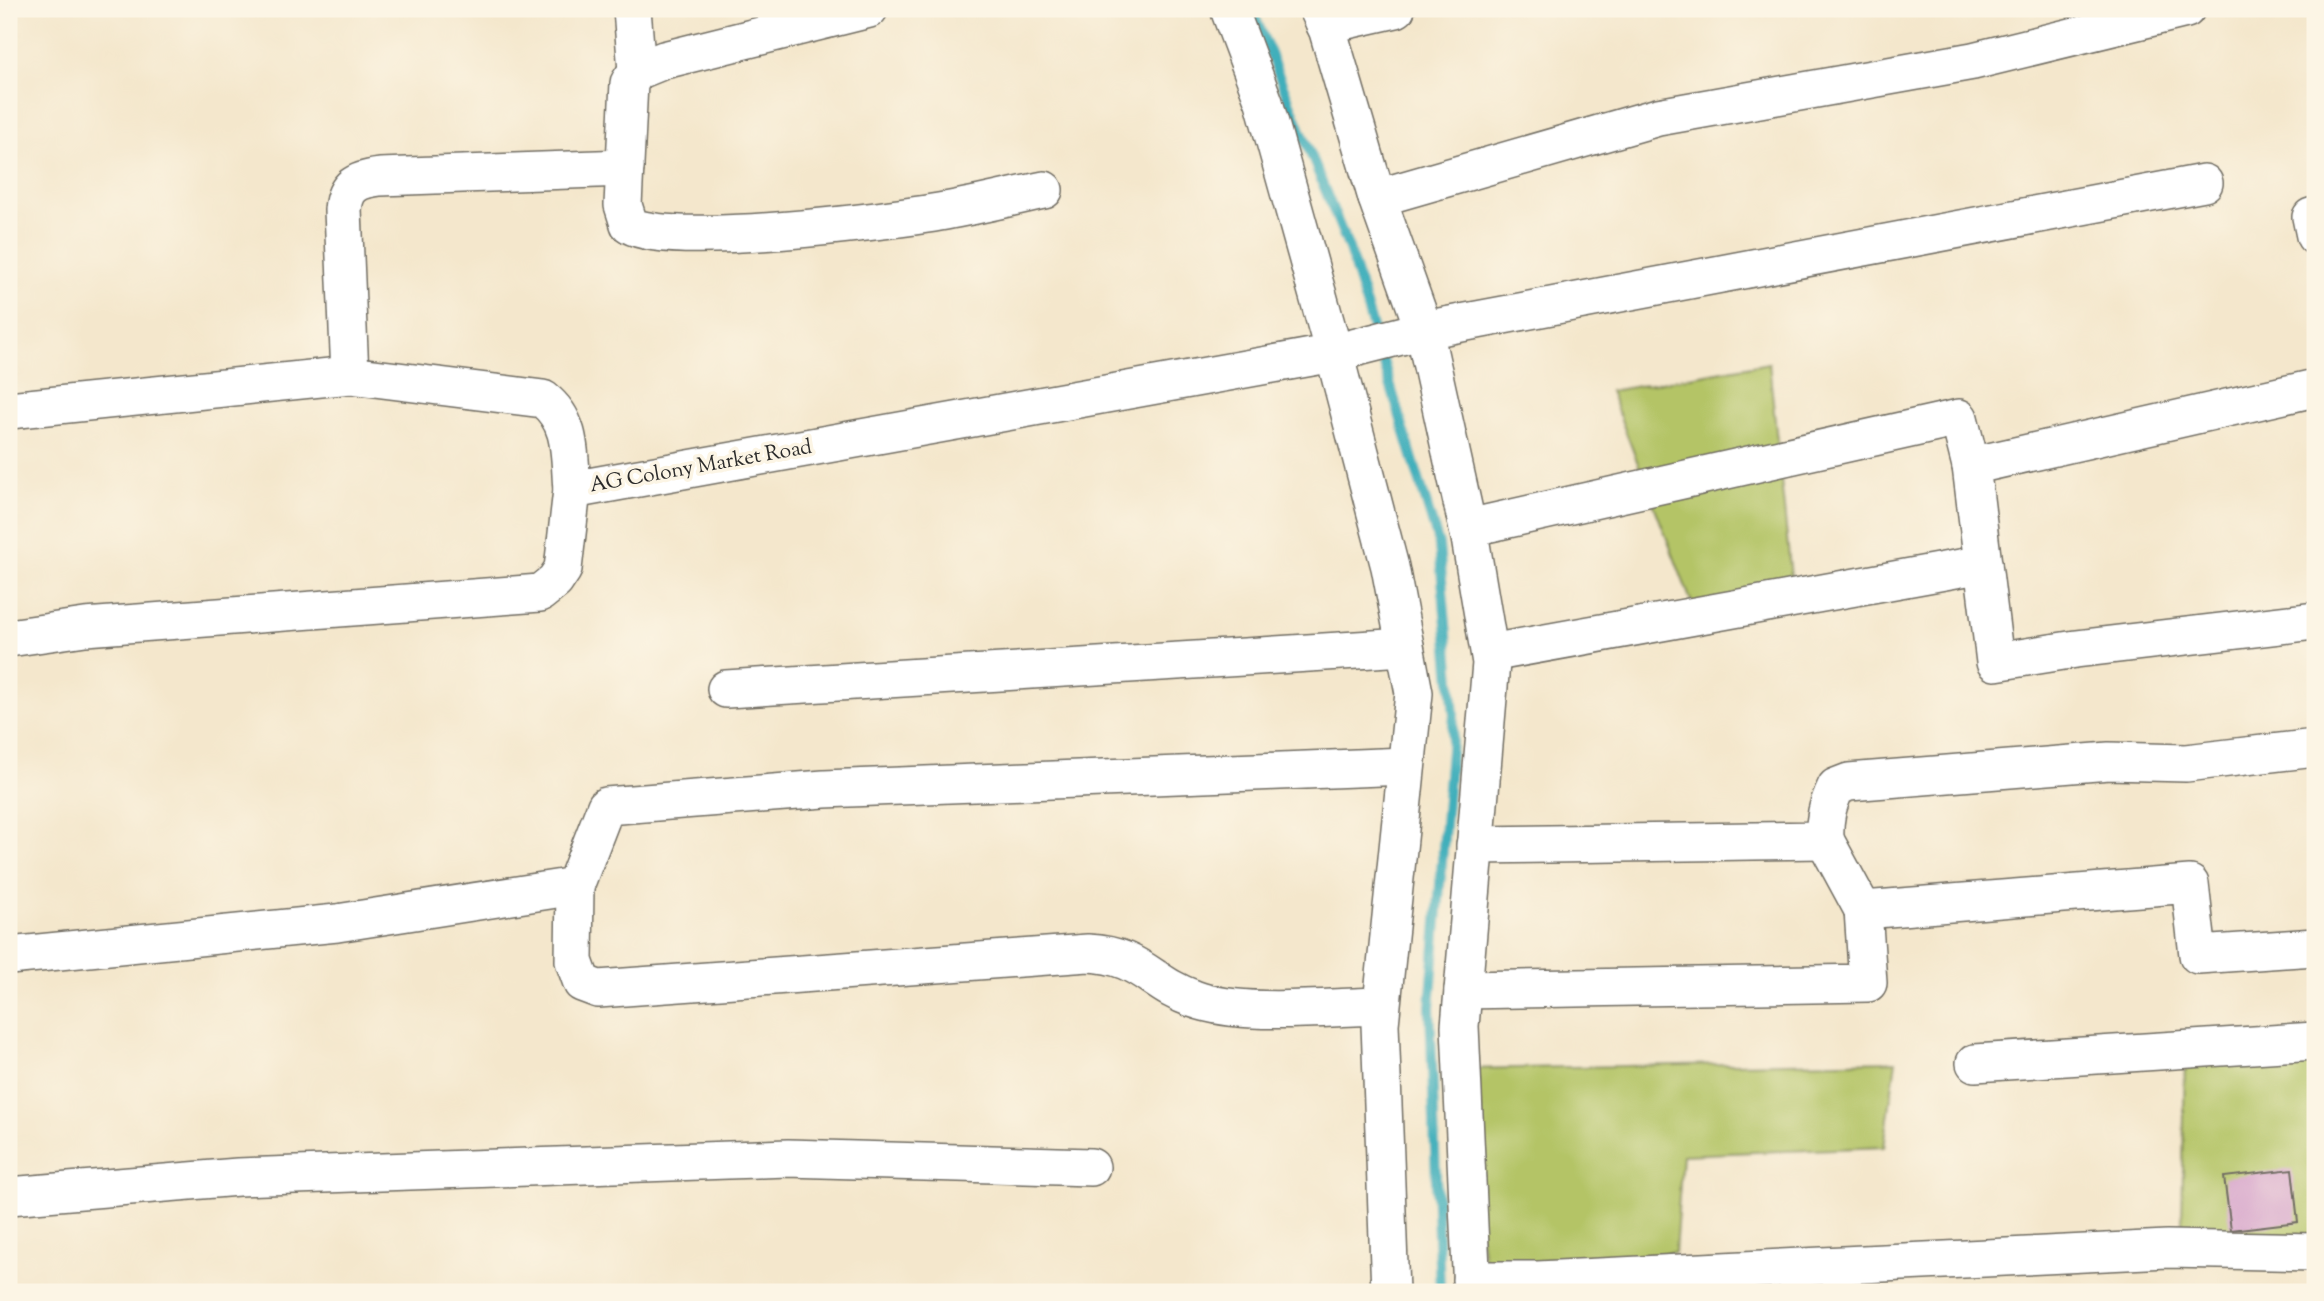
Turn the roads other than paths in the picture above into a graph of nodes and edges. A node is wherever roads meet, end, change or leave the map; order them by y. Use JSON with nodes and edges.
{"nodes":[{"id":1,"x":632,"y":9,"type":"edge"},
{"id":2,"x":869,"y":9,"type":"edge"},
{"id":3,"x":1229,"y":9,"type":"edge"},
{"id":4,"x":1396,"y":9,"type":"edge"},
{"id":5,"x":2186,"y":9,"type":"edge"},
{"id":6,"x":1321,"y":17,"type":"edge"},
{"id":7,"x":638,"y":71,"type":"junction"},
{"id":8,"x":625,"y":168,"type":"junction"},
{"id":9,"x":2204,"y":183,"type":"dead end"},
{"id":10,"x":1045,"y":190,"type":"dead end"},
{"id":11,"x":1377,"y":198,"type":"junction"},
{"id":12,"x":2315,"y":216,"type":"edge"},
{"id":13,"x":2315,"y":236,"type":"edge"},
{"id":14,"x":1415,"y":333,"type":"junction"},
{"id":15,"x":1344,"y":350,"type":"junction"},
{"id":16,"x":349,"y":375,"type":"junction"},
{"id":17,"x":2315,"y":388,"type":"edge"},
{"id":18,"x":9,"y":410,"type":"edge"},
{"id":19,"x":1971,"y":466,"type":"junction"},
{"id":20,"x":572,"y":491,"type":"junction"},
{"id":21,"x":1468,"y":528,"type":"junction"},
{"id":22,"x":1983,"y":564,"type":"junction"},
{"id":23,"x":2315,"y":621,"type":"edge"},
{"id":24,"x":9,"y":638,"type":"edge"},
{"id":25,"x":1405,"y":647,"type":"junction"},
{"id":26,"x":1490,"y":653,"type":"junction"},
{"id":27,"x":726,"y":689,"type":"dead end"},
{"id":28,"x":2315,"y":748,"type":"edge"},
{"id":29,"x":1406,"y":766,"type":"junction"},
{"id":30,"x":1825,"y":840,"type":"junction"},
{"id":31,"x":1475,"y":845,"type":"junction"},
{"id":32,"x":575,"y":886,"type":"junction"},
{"id":33,"x":1863,"y":910,"type":"junction"},
{"id":34,"x":2315,"y":947,"type":"edge"},
{"id":35,"x":9,"y":956,"type":"edge"},
{"id":36,"x":1463,"y":990,"type":"junction"},
{"id":37,"x":1381,"y":1006,"type":"junction"},
{"id":38,"x":2315,"y":1041,"type":"edge"},
{"id":39,"x":1975,"y":1063,"type":"dead end"},
{"id":40,"x":1091,"y":1167,"type":"dead end"},
{"id":41,"x":9,"y":1196,"type":"edge"},
{"id":42,"x":2315,"y":1252,"type":"edge"},
{"id":43,"x":1471,"y":1286,"type":"edge"},
{"id":44,"x":1390,"y":1292,"type":"edge"}],
"edges":[{"from":1,"to":7,"type":"street"},
{"from":2,"to":7,"type":"street"},
{"from":3,"to":15,"type":"street"},
{"from":4,"to":6,"type":"street"},
{"from":5,"to":11,"type":"street"},
{"from":6,"to":11,"type":"street"},
{"from":7,"to":8,"type":"street"},
{"from":8,"to":10,"type":"street"},
{"from":8,"to":16,"type":"street"},
{"from":9,"to":14,"type":"street","name":"AG Colony Market Road"},
{"from":11,"to":14,"type":"street"},
{"from":12,"to":13,"type":"street"},
{"from":14,"to":15,"type":"street","name":"AG Colony Market Road"},
{"from":14,"to":21,"type":"street"},
{"from":15,"to":20,"type":"street","name":"AG Colony Market Road"},
{"from":15,"to":25,"type":"street"},
{"from":16,"to":18,"type":"street","name":"AG Colony Market Road"},
{"from":16,"to":20,"type":"street","name":"AG Colony Market Road"},
{"from":17,"to":19,"type":"street"},
{"from":19,"to":21,"type":"street"},
{"from":19,"to":22,"type":"street"},
{"from":20,"to":24,"type":"street"},
{"from":21,"to":26,"type":"street"},
{"from":22,"to":23,"type":"street"},
{"from":22,"to":26,"type":"street"},
{"from":25,"to":27,"type":"street"},
{"from":25,"to":29,"type":"street"},
{"from":26,"to":31,"type":"street"},
{"from":28,"to":30,"type":"street"},
{"from":29,"to":32,"type":"street"},
{"from":29,"to":37,"type":"street"},
{"from":30,"to":31,"type":"street"},
{"from":30,"to":33,"type":"street"},
{"from":31,"to":36,"type":"street"},
{"from":32,"to":35,"type":"street"},
{"from":32,"to":37,"type":"street"},
{"from":33,"to":34,"type":"street"},
{"from":33,"to":36,"type":"street"},
{"from":36,"to":43,"type":"street"},
{"from":37,"to":44,"type":"street"},
{"from":38,"to":39,"type":"street"},
{"from":40,"to":41,"type":"street"},
{"from":42,"to":43,"type":"street"}]}
